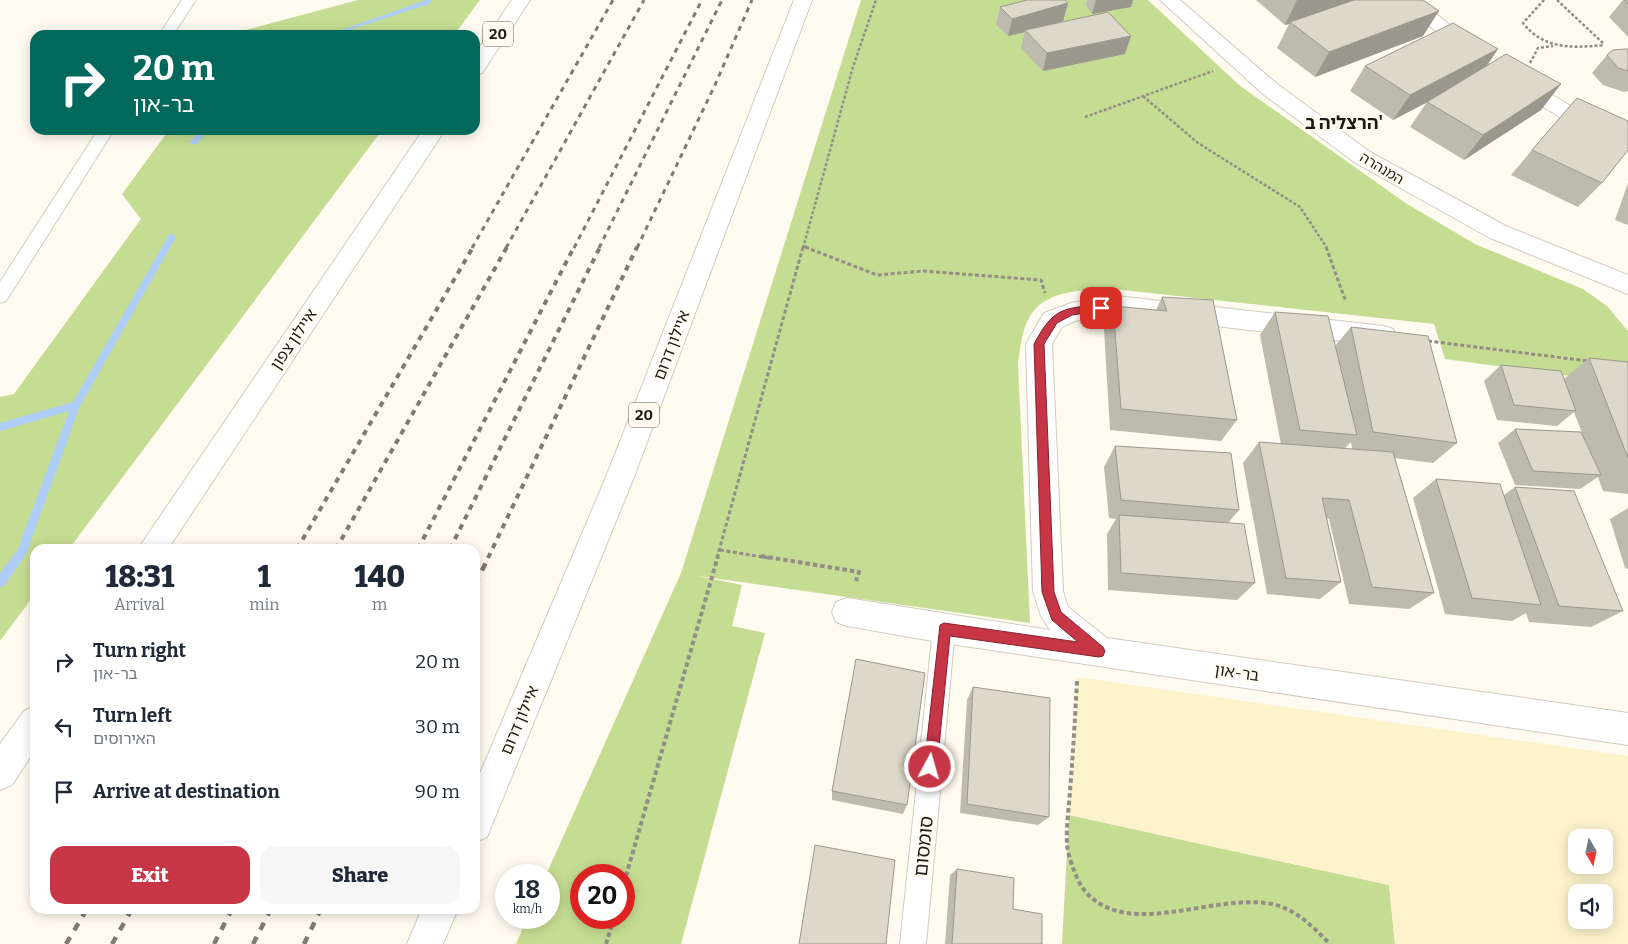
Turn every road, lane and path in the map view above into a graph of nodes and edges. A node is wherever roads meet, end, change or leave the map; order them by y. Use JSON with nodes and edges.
{"nodes":[{"id":1,"x":189,"y":0,"type":"edge"},
{"id":2,"x":521,"y":0,"type":"edge"},
{"id":3,"x":803,"y":0,"type":"edge"},
{"id":4,"x":876,"y":0,"type":"edge"},
{"id":5,"x":1169,"y":0,"type":"edge"},
{"id":6,"x":1407,"y":0,"type":"edge"},
{"id":7,"x":1544,"y":0,"type":"edge"},
{"id":8,"x":1557,"y":0,"type":"edge"},
{"id":9,"x":169,"y":30,"type":"edge"},
{"id":10,"x":1553,"y":46,"type":"junction"},
{"id":11,"x":480,"y":62,"type":"edge"},
{"id":12,"x":1239,"y":62,"type":"junction"},
{"id":13,"x":1530,"y":63,"type":"dead end"},
{"id":14,"x":1143,"y":96,"type":"junction"},
{"id":15,"x":1085,"y":117,"type":"dead end"},
{"id":16,"x":103,"y":135,"type":"edge"},
{"id":17,"x":431,"y":135,"type":"edge"},
{"id":18,"x":1628,"y":143,"type":"edge"},
{"id":19,"x":804,"y":246,"type":"junction"},
{"id":20,"x":1628,"y":285,"type":"edge"},
{"id":21,"x":0,"y":296,"type":"edge"},
{"id":22,"x":1053,"y":320,"type":"junction"},
{"id":23,"x":1356,"y":333,"type":"junction"},
{"id":24,"x":1428,"y":341,"type":"joint"},
{"id":25,"x":1590,"y":362,"type":"edge"},
{"id":26,"x":155,"y":544,"type":"edge"},
{"id":27,"x":720,"y":550,"type":"junction"},
{"id":28,"x":847,"y":612,"type":"joint"},
{"id":29,"x":944,"y":629,"type":"junction"},
{"id":30,"x":1088,"y":650,"type":"junction"},
{"id":31,"x":30,"y":729,"type":"edge"},
{"id":32,"x":1628,"y":729,"type":"edge"},
{"id":33,"x":0,"y":774,"type":"edge"},
{"id":34,"x":480,"y":813,"type":"edge"},
{"id":35,"x":629,"y":864,"type":"edge"},
{"id":36,"x":1108,"y":913,"type":"dead end"},
{"id":37,"x":438,"y":914,"type":"edge"},
{"id":38,"x":1155,"y":920,"type":"dead end"},
{"id":39,"x":611,"y":929,"type":"edge"},
{"id":40,"x":425,"y":944,"type":"edge"},
{"id":41,"x":606,"y":944,"type":"edge"},
{"id":42,"x":913,"y":944,"type":"edge"},
{"id":43,"x":1330,"y":944,"type":"edge"}],
"edges":[{"from":1,"to":9,"type":"lane"},
{"from":2,"to":11,"type":"main road","number":"20"},
{"from":3,"to":34,"type":"main road","name":"איילון דרום","number":"20"},
{"from":4,"to":19,"type":"path"},
{"from":5,"to":12,"type":"main road","name":"המנהרה"},
{"from":6,"to":18,"type":"main road"},
{"from":7,"to":10,"type":"path"},
{"from":8,"to":10,"type":"path"},
{"from":10,"to":13,"type":"path"},
{"from":12,"to":14,"type":"path"},
{"from":12,"to":20,"type":"main road","name":"המנהרה"},
{"from":14,"to":15,"type":"path"},
{"from":14,"to":23,"type":"path"},
{"from":16,"to":21,"type":"lane"},
{"from":17,"to":26,"type":"main road","name":"איילון צפון"},
{"from":19,"to":22,"type":"path"},
{"from":19,"to":27,"type":"path"},
{"from":22,"to":23,"type":"main road"},
{"from":22,"to":30,"type":"main road"},
{"from":23,"to":24,"type":"main road"},
{"from":24,"to":25,"type":"path"},
{"from":27,"to":28,"type":"path"},
{"from":27,"to":35,"type":"path"},
{"from":28,"to":29,"type":"main road","name":"בר-און"},
{"from":29,"to":30,"type":"main road","name":"בר-און"},
{"from":29,"to":42,"type":"lane","name":"סומסום"},
{"from":30,"to":32,"type":"main road","name":"בר-און"},
{"from":30,"to":36,"type":"path"},
{"from":31,"to":33,"type":"main road"},
{"from":37,"to":40,"type":"main road"},
{"from":38,"to":43,"type":"path"},
{"from":39,"to":41,"type":"path"}]}
